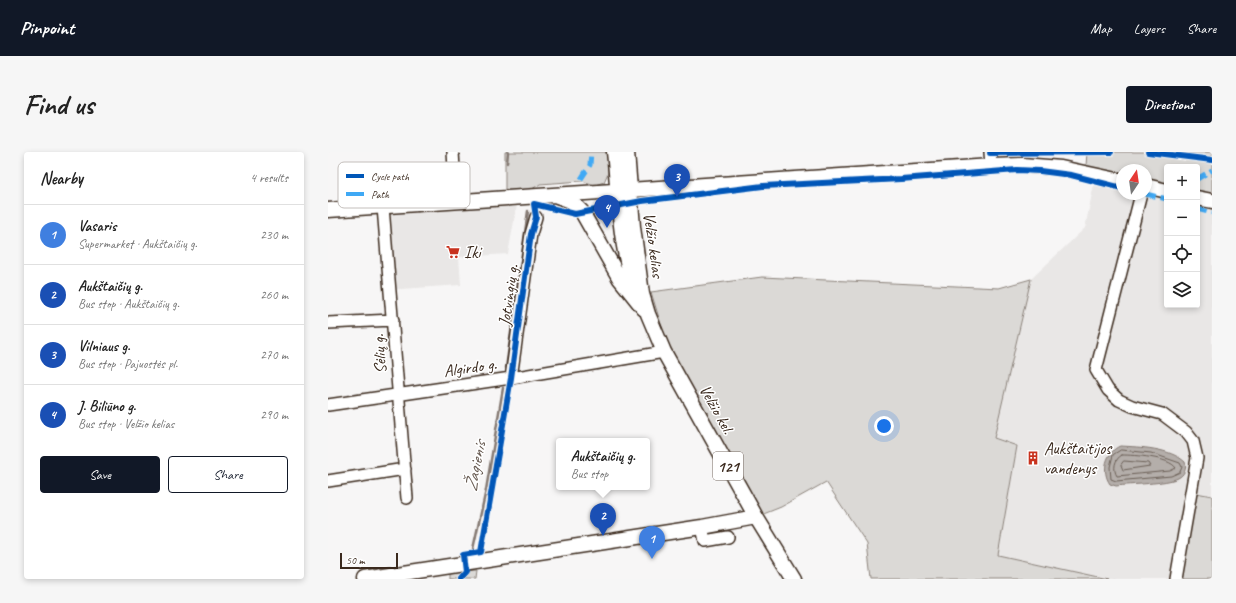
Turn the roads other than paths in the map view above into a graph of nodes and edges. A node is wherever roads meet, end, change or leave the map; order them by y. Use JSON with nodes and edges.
{"nodes":[{"id":1,"x":453,"y":152,"type":"edge"},
{"id":2,"x":614,"y":152,"type":"edge"},
{"id":3,"x":627,"y":152,"type":"edge"},
{"id":4,"x":991,"y":159,"type":"edge"},
{"id":5,"x":454,"y":162,"type":"edge"},
{"id":6,"x":1116,"y":180,"type":"edge"},
{"id":7,"x":1152,"y":187,"type":"edge"},
{"id":8,"x":623,"y":190,"type":"junction"},
{"id":9,"x":1164,"y":190,"type":"edge"},
{"id":10,"x":555,"y":196,"type":"junction"},
{"id":11,"x":1200,"y":199,"type":"edge"},
{"id":12,"x":470,"y":200,"type":"edge"},
{"id":13,"x":1139,"y":200,"type":"edge"},
{"id":14,"x":1212,"y":201,"type":"edge"},
{"id":15,"x":356,"y":208,"type":"edge"},
{"id":16,"x":383,"y":208,"type":"edge"},
{"id":17,"x":328,"y":210,"type":"edge"},
{"id":18,"x":536,"y":217,"type":"dead end"},
{"id":19,"x":642,"y":294,"type":"joint"},
{"id":20,"x":648,"y":314,"type":"junction"},
{"id":21,"x":393,"y":320,"type":"junction"},
{"id":22,"x":328,"y":323,"type":"edge"},
{"id":23,"x":664,"y":352,"type":"junction"},
{"id":24,"x":511,"y":378,"type":"junction"},
{"id":25,"x":399,"y":394,"type":"junction"},
{"id":26,"x":328,"y":405,"type":"edge"},
{"id":27,"x":405,"y":469,"type":"junction"},
{"id":28,"x":328,"y":481,"type":"edge"},
{"id":29,"x":407,"y":498,"type":"dead end"},
{"id":30,"x":756,"y":516,"type":"junction"},
{"id":31,"x":702,"y":527,"type":"junction"},
{"id":32,"x":728,"y":537,"type":"dead end"},
{"id":33,"x":365,"y":579,"type":"edge"},
{"id":34,"x":794,"y":579,"type":"edge"},
{"id":35,"x":1176,"y":579,"type":"edge"}],
"edges":[{"from":1,"to":5,"type":"street"},
{"from":2,"to":8,"type":"main road"},
{"from":3,"to":8,"type":"main road"},
{"from":4,"to":6,"type":"main road"},
{"from":4,"to":8,"type":"main road"},
{"from":7,"to":9,"type":"main road"},
{"from":8,"to":10,"type":"main road"},
{"from":8,"to":19,"type":"main road","name":"Velžio kelias","number":"121"},
{"from":10,"to":12,"type":"main road"},
{"from":10,"to":20,"type":"main road"},
{"from":11,"to":14,"type":"main road"},
{"from":13,"to":35,"type":"street"},
{"from":15,"to":17,"type":"main road"},
{"from":16,"to":21,"type":"street","name":"Sėlių g."},
{"from":18,"to":24,"type":"street","name":"Jotvingių g."},
{"from":19,"to":20,"type":"main road","name":"Velžio kel.","number":"121"},
{"from":20,"to":23,"type":"main road","name":"Velžio kel.","number":"121"},
{"from":21,"to":22,"type":"street"},
{"from":21,"to":25,"type":"street","name":"Sėlių g."},
{"from":23,"to":24,"type":"street","name":"Algirdo g."},
{"from":23,"to":30,"type":"main road","name":"Velžio kel.","number":"121"},
{"from":24,"to":25,"type":"street","name":"Algirdo g."},
{"from":25,"to":26,"type":"street","name":"Algirdo g."},
{"from":25,"to":27,"type":"street","name":"Sėlių g."},
{"from":27,"to":28,"type":"street"},
{"from":27,"to":29,"type":"street","name":"Sėlių g."},
{"from":30,"to":31,"type":"main road"},
{"from":30,"to":34,"type":"main road","name":"Velžio kel.","number":"121"},
{"from":31,"to":32,"type":"street"},
{"from":31,"to":33,"type":"main road"}]}
